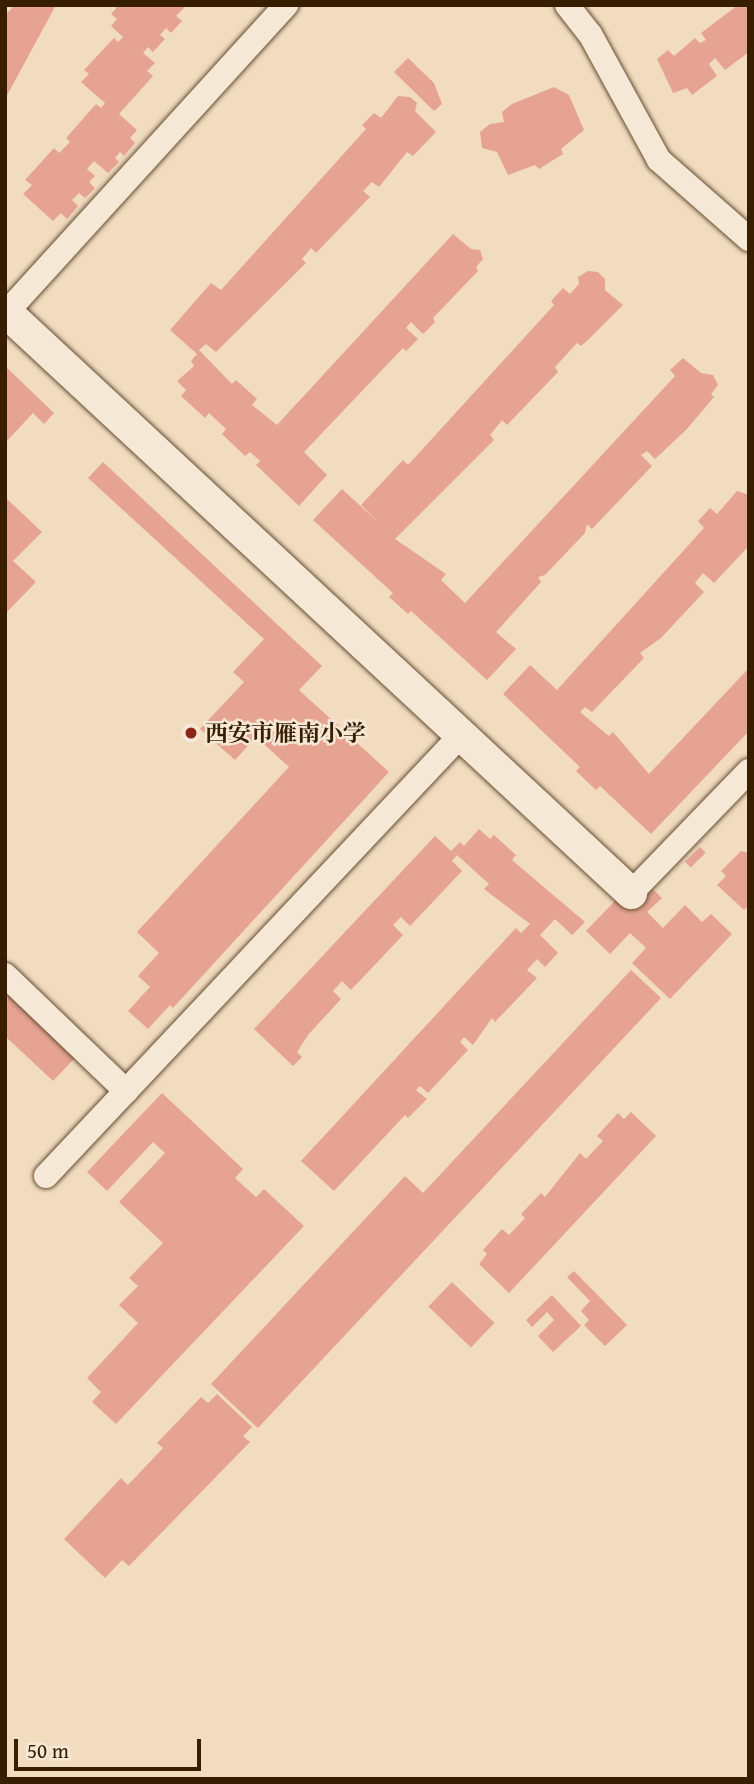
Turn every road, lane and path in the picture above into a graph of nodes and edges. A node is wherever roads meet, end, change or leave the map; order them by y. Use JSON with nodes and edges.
{"nodes":[{"id":1,"x":286,"y":5,"type":"edge"},
{"id":2,"x":567,"y":5,"type":"edge"},
{"id":3,"x":749,"y":239,"type":"edge"},
{"id":4,"x":6,"y":312,"type":"edge"},
{"id":5,"x":461,"y":735,"type":"junction"},
{"id":6,"x":749,"y":771,"type":"edge"},
{"id":7,"x":631,"y":893,"type":"joint"},
{"id":8,"x":5,"y":975,"type":"edge"},
{"id":9,"x":126,"y":1091,"type":"junction"},
{"id":10,"x":46,"y":1176,"type":"dead end"}],
"edges":[{"from":1,"to":4,"type":"street"},
{"from":2,"to":3,"type":"street"},
{"from":4,"to":5,"type":"street"},
{"from":5,"to":7,"type":"street"},
{"from":5,"to":9,"type":"street"},
{"from":6,"to":7,"type":"street"},
{"from":8,"to":9,"type":"street"},
{"from":9,"to":10,"type":"street"}]}
